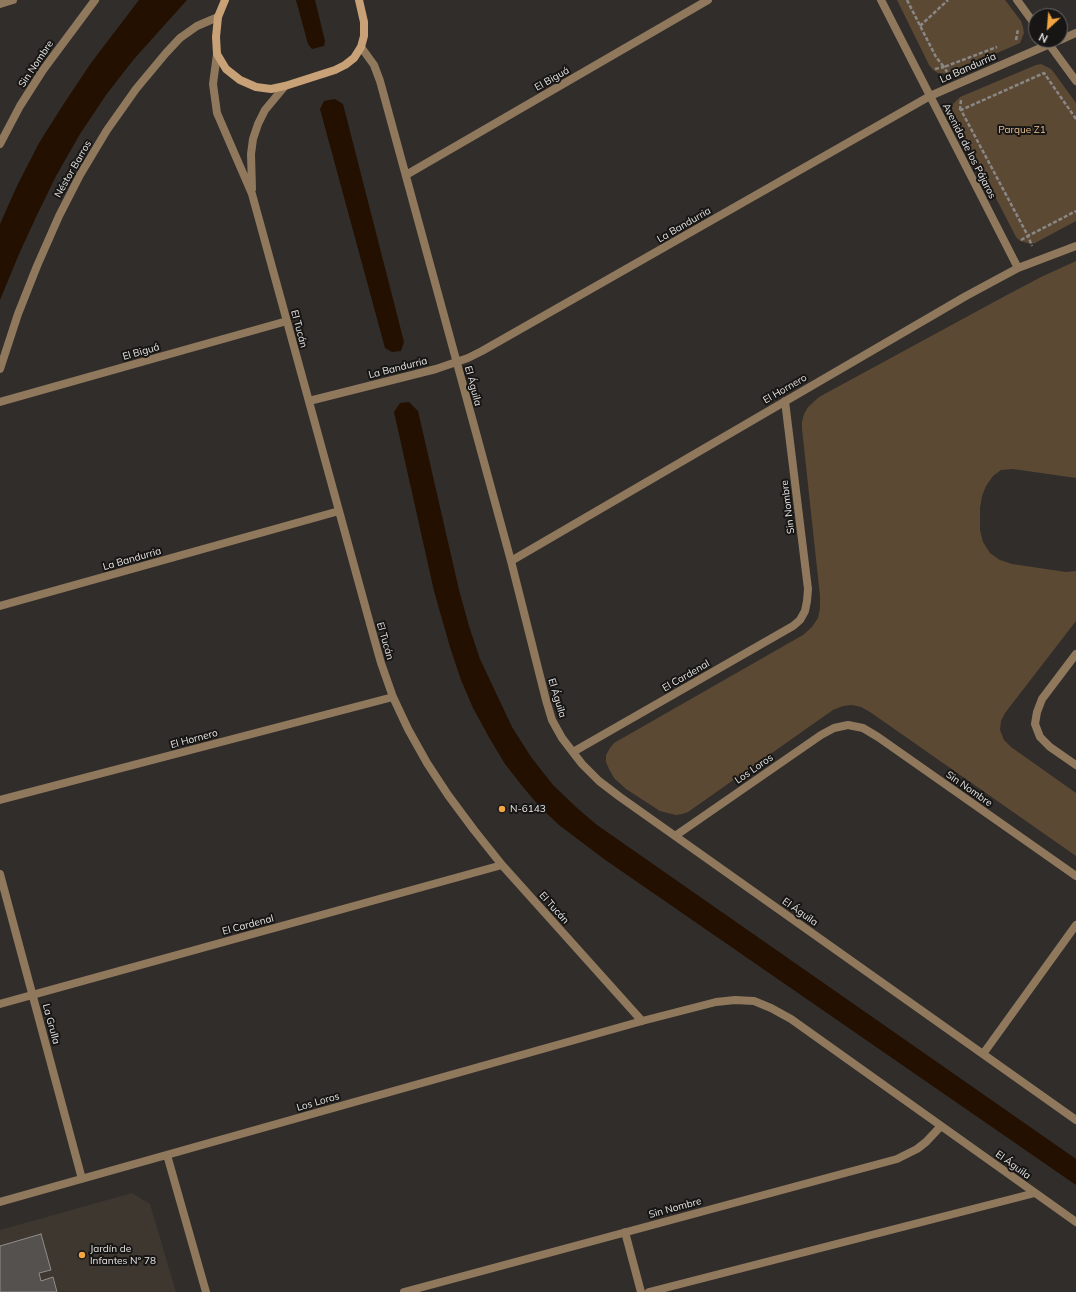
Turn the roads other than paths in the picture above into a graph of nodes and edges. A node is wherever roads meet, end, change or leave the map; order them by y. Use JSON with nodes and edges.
{"nodes":[{"id":1,"x":13,"y":0,"type":"edge"},
{"id":2,"x":95,"y":0,"type":"edge"},
{"id":3,"x":225,"y":0,"type":"edge"},
{"id":4,"x":359,"y":0,"type":"edge"},
{"id":5,"x":708,"y":0,"type":"edge"},
{"id":6,"x":881,"y":0,"type":"edge"},
{"id":7,"x":1017,"y":0,"type":"edge"},
{"id":8,"x":0,"y":4,"type":"edge"},
{"id":9,"x":1028,"y":15,"type":"edge"},
{"id":10,"x":218,"y":17,"type":"junction"},
{"id":11,"x":361,"y":47,"type":"junction"},
{"id":12,"x":1035,"y":48,"type":"edge"},
{"id":13,"x":1052,"y":48,"type":"edge"},
{"id":14,"x":217,"y":54,"type":"junction"},
{"id":15,"x":1076,"y":81,"type":"edge"},
{"id":16,"x":285,"y":86,"type":"junction"},
{"id":17,"x":930,"y":96,"type":"junction"},
{"id":18,"x":0,"y":144,"type":"edge"},
{"id":19,"x":406,"y":175,"type":"junction"},
{"id":20,"x":252,"y":194,"type":"junction"},
{"id":21,"x":1076,"y":246,"type":"edge"},
{"id":22,"x":1018,"y":268,"type":"junction"},
{"id":23,"x":287,"y":321,"type":"junction"},
{"id":24,"x":457,"y":363,"type":"junction"},
{"id":25,"x":0,"y":368,"type":"edge"},
{"id":26,"x":309,"y":401,"type":"junction"},
{"id":27,"x":785,"y":401,"type":"junction"},
{"id":28,"x":0,"y":402,"type":"edge"},
{"id":29,"x":339,"y":511,"type":"junction"},
{"id":30,"x":511,"y":561,"type":"junction"},
{"id":31,"x":0,"y":606,"type":"edge"},
{"id":32,"x":805,"y":611,"type":"joint"},
{"id":33,"x":1076,"y":654,"type":"edge"},
{"id":34,"x":393,"y":697,"type":"junction"},
{"id":35,"x":848,"y":725,"type":"joint"},
{"id":36,"x":573,"y":752,"type":"junction"},
{"id":37,"x":1076,"y":766,"type":"edge"},
{"id":38,"x":0,"y":800,"type":"edge"},
{"id":39,"x":675,"y":836,"type":"junction"},
{"id":40,"x":502,"y":865,"type":"junction"},
{"id":41,"x":0,"y":874,"type":"edge"},
{"id":42,"x":1076,"y":876,"type":"edge"},
{"id":43,"x":1076,"y":926,"type":"edge"},
{"id":44,"x":33,"y":995,"type":"junction"},
{"id":45,"x":0,"y":1004,"type":"edge"},
{"id":46,"x":642,"y":1021,"type":"junction"},
{"id":47,"x":983,"y":1054,"type":"junction"},
{"id":48,"x":1076,"y":1120,"type":"edge"},
{"id":49,"x":941,"y":1126,"type":"junction"},
{"id":50,"x":167,"y":1155,"type":"junction"},
{"id":51,"x":82,"y":1179,"type":"junction"},
{"id":52,"x":1035,"y":1193,"type":"junction"},
{"id":53,"x":0,"y":1202,"type":"edge"},
{"id":54,"x":1076,"y":1222,"type":"edge"},
{"id":55,"x":624,"y":1232,"type":"junction"},
{"id":56,"x":206,"y":1292,"type":"edge"},
{"id":57,"x":404,"y":1292,"type":"edge"},
{"id":58,"x":641,"y":1292,"type":"edge"},
{"id":59,"x":649,"y":1292,"type":"edge"}],
"edges":[{"from":1,"to":8,"type":"street"},
{"from":2,"to":18,"type":"street","name":"Sin Nombre"},
{"from":3,"to":10,"type":"street"},
{"from":4,"to":11,"type":"street"},
{"from":5,"to":19,"type":"street","name":"El Biguá"},
{"from":6,"to":17,"type":"street","name":"Avenida de los Pájaros"},
{"from":7,"to":9,"type":"street"},
{"from":10,"to":14,"type":"street"},
{"from":10,"to":25,"type":"street","name":"Néstor Barros"},
{"from":11,"to":16,"type":"street"},
{"from":11,"to":19,"type":"street","name":"El Águila"},
{"from":12,"to":17,"type":"street","name":"La Bandurria"},
{"from":13,"to":15,"type":"street"},
{"from":14,"to":16,"type":"street"},
{"from":14,"to":20,"type":"street","name":"El Tucán"},
{"from":16,"to":20,"type":"street","name":"El Tucán"},
{"from":17,"to":22,"type":"street","name":"Avenida de los Pájaros"},
{"from":17,"to":24,"type":"street","name":"La Bandurria"},
{"from":19,"to":24,"type":"street","name":"El Águila"},
{"from":20,"to":23,"type":"street","name":"El Tucán"},
{"from":21,"to":22,"type":"street","name":"El Hornero"},
{"from":22,"to":27,"type":"street","name":"El Hornero"},
{"from":23,"to":26,"type":"street","name":"El Tucán"},
{"from":23,"to":28,"type":"street","name":"El Biguá"},
{"from":24,"to":26,"type":"street","name":"La Bandurria"},
{"from":24,"to":30,"type":"street","name":"El Águila"},
{"from":26,"to":29,"type":"street","name":"El Tucán"},
{"from":27,"to":30,"type":"street","name":"El Hornero"},
{"from":27,"to":32,"type":"street","name":"Sin Nombre"},
{"from":29,"to":31,"type":"street","name":"La Bandurria"},
{"from":29,"to":34,"type":"street","name":"El Tucán"},
{"from":30,"to":36,"type":"street","name":"El Águila"},
{"from":32,"to":36,"type":"street","name":"El Cardenal"},
{"from":33,"to":37,"type":"street"},
{"from":34,"to":38,"type":"street","name":"El Hornero"},
{"from":34,"to":40,"type":"street","name":"El Tucán"},
{"from":35,"to":39,"type":"street","name":"Los Loros"},
{"from":35,"to":42,"type":"street","name":"Sin Nombre"},
{"from":36,"to":39,"type":"street","name":"El Águila"},
{"from":39,"to":47,"type":"street","name":"El Águila"},
{"from":40,"to":44,"type":"street","name":"El Cardenal"},
{"from":40,"to":46,"type":"street","name":"El Tucán"},
{"from":41,"to":44,"type":"street","name":"La Grulla"},
{"from":43,"to":47,"type":"street"},
{"from":44,"to":45,"type":"street","name":"El Cardenal"},
{"from":44,"to":51,"type":"street","name":"La Grulla"},
{"from":46,"to":49,"type":"street","name":"El Águila"},
{"from":46,"to":50,"type":"street","name":"Los Loros"},
{"from":47,"to":48,"type":"street","name":"El Águila"},
{"from":49,"to":52,"type":"street","name":"El Águila"},
{"from":49,"to":55,"type":"street","name":"Sin Nombre"},
{"from":50,"to":51,"type":"street","name":"Los Loros"},
{"from":50,"to":56,"type":"street"},
{"from":51,"to":53,"type":"street","name":"Los Loros"},
{"from":52,"to":54,"type":"street","name":"El Águila"},
{"from":52,"to":59,"type":"street"},
{"from":55,"to":57,"type":"street","name":"Sin Nombre"},
{"from":55,"to":58,"type":"street"}]}
